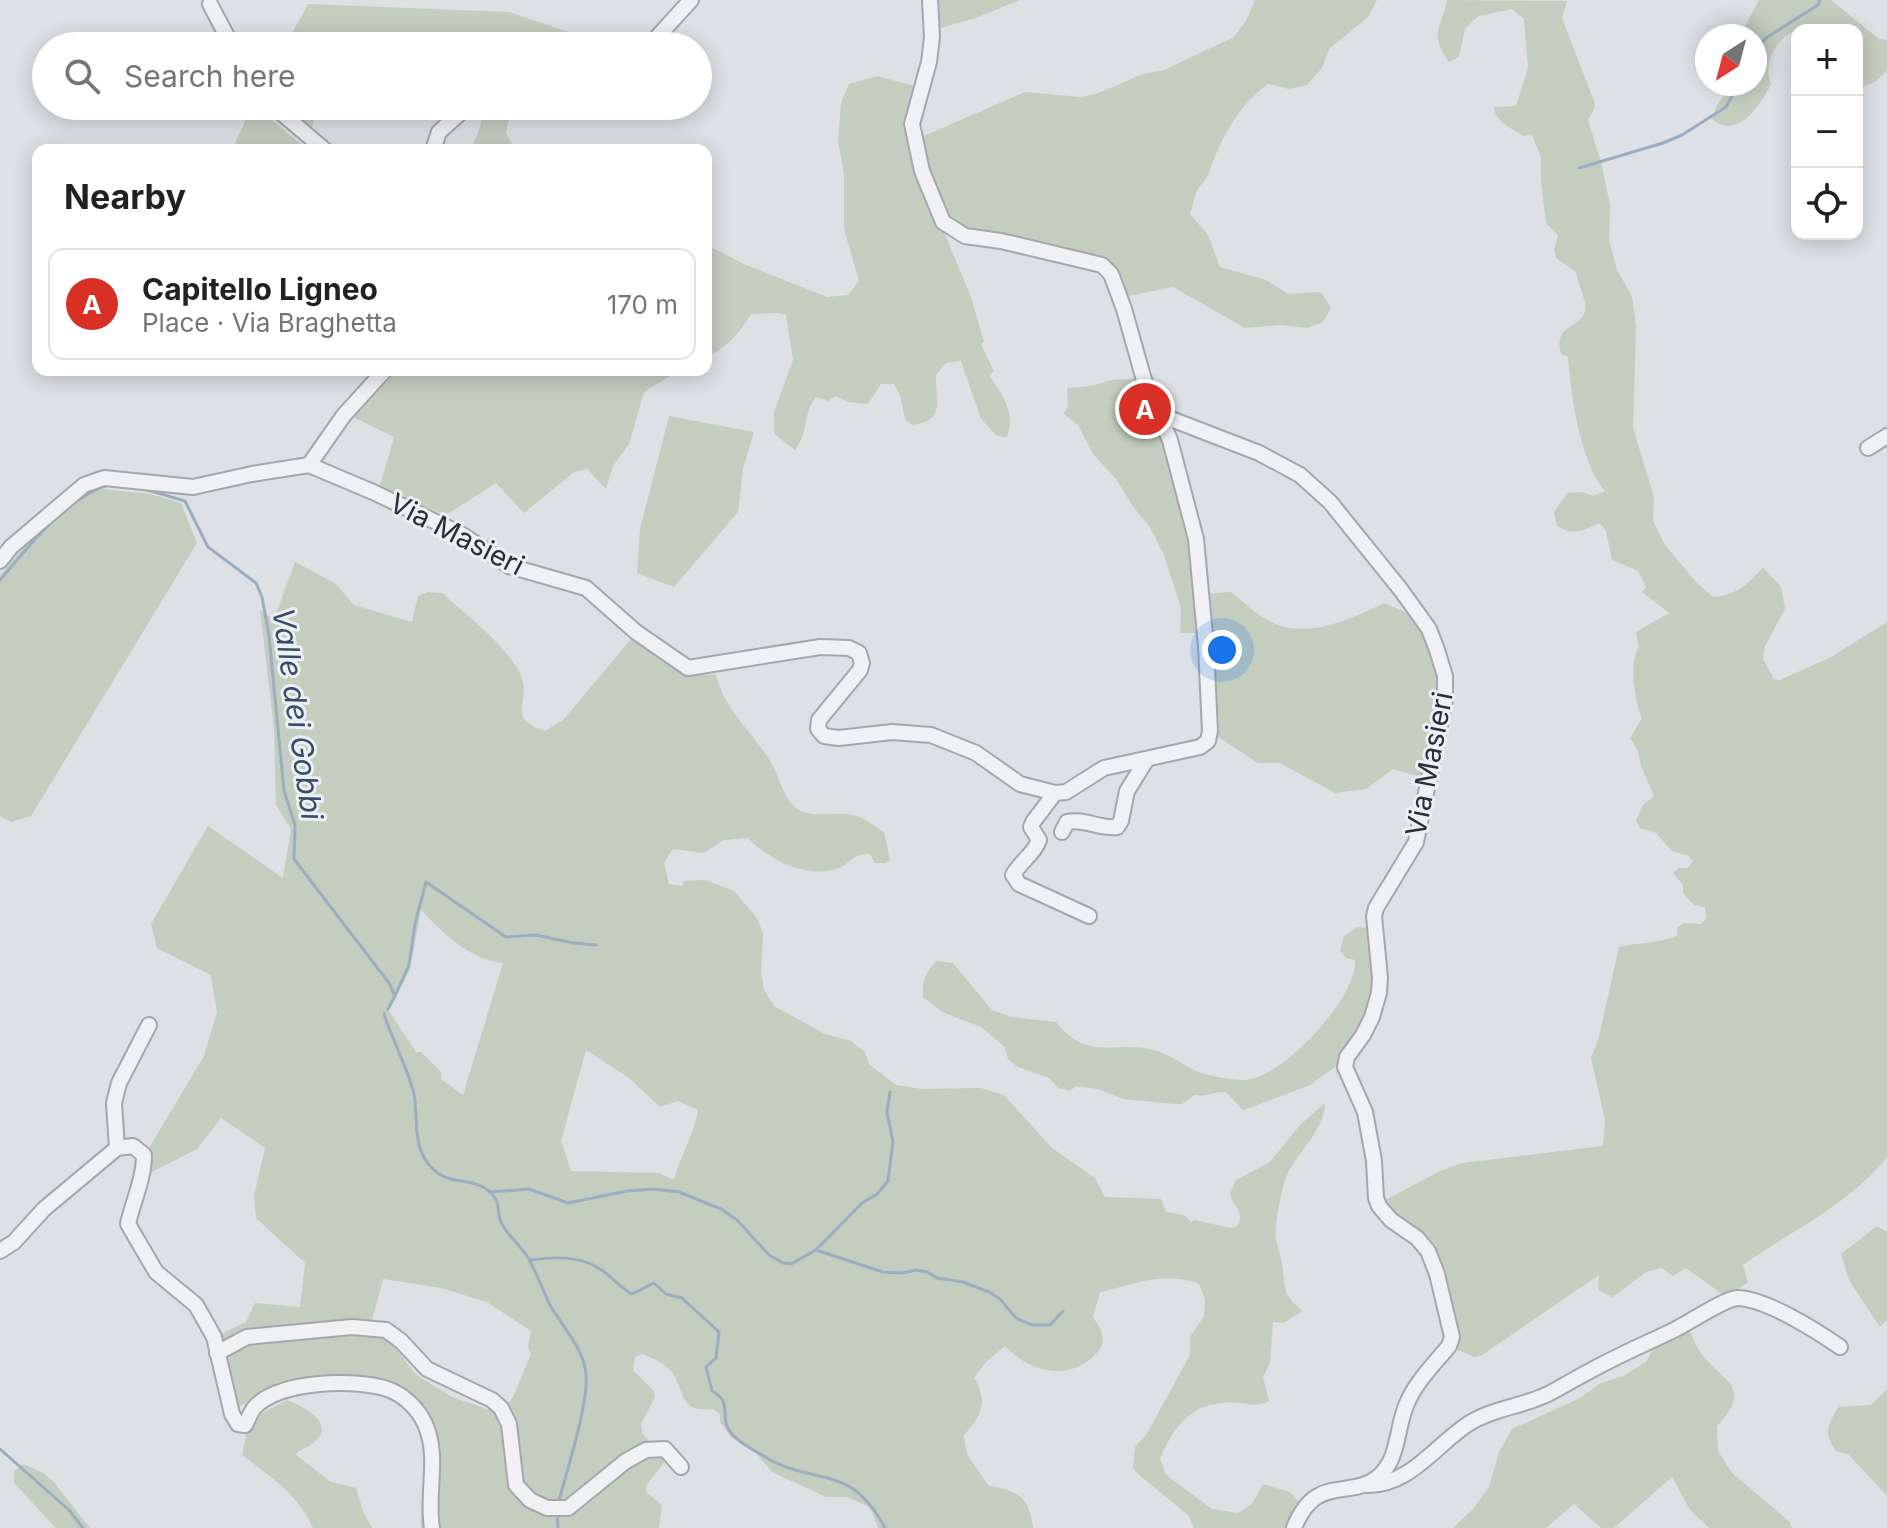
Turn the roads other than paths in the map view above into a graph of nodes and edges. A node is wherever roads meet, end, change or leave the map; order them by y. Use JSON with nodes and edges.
{"nodes":[{"id":1,"x":691,"y":0,"type":"edge"},
{"id":2,"x":930,"y":0,"type":"edge"},
{"id":3,"x":210,"y":4,"type":"dead end"},
{"id":4,"x":225,"y":32,"type":"edge"},
{"id":5,"x":662,"y":32,"type":"edge"},
{"id":6,"x":290,"y":120,"type":"edge"},
{"id":7,"x":452,"y":120,"type":"edge"},
{"id":8,"x":318,"y":144,"type":"edge"},
{"id":9,"x":435,"y":144,"type":"edge"},
{"id":10,"x":380,"y":376,"type":"edge"},
{"id":11,"x":1158,"y":414,"type":"junction"},
{"id":12,"x":1887,"y":436,"type":"edge"},
{"id":13,"x":1868,"y":448,"type":"dead end"},
{"id":14,"x":309,"y":465,"type":"junction"},
{"id":15,"x":0,"y":561,"type":"edge"},
{"id":16,"x":1147,"y":759,"type":"junction"},
{"id":17,"x":1055,"y":793,"type":"junction"},
{"id":18,"x":1062,"y":832,"type":"dead end"},
{"id":19,"x":1089,"y":916,"type":"dead end"},
{"id":20,"x":149,"y":1025,"type":"dead end"},
{"id":21,"x":117,"y":1148,"type":"junction"},
{"id":22,"x":0,"y":1251,"type":"edge"},
{"id":23,"x":1840,"y":1347,"type":"dead end"},
{"id":24,"x":217,"y":1353,"type":"junction"},
{"id":25,"x":681,"y":1467,"type":"dead end"},
{"id":26,"x":1367,"y":1485,"type":"junction"},
{"id":27,"x":432,"y":1528,"type":"edge"},
{"id":28,"x":1294,"y":1528,"type":"edge"}],
"edges":[{"from":1,"to":5,"type":"street"},
{"from":2,"to":11,"type":"street"},
{"from":3,"to":4,"type":"street"},
{"from":6,"to":8,"type":"street"},
{"from":7,"to":9,"type":"street"},
{"from":10,"to":14,"type":"street"},
{"from":11,"to":16,"type":"street"},
{"from":11,"to":26,"type":"street","name":"Via Masieri"},
{"from":12,"to":13,"type":"street"},
{"from":14,"to":15,"type":"street"},
{"from":14,"to":17,"type":"street","name":"Via Masieri"},
{"from":16,"to":17,"type":"street"},
{"from":16,"to":18,"type":"street"},
{"from":17,"to":19,"type":"street"},
{"from":20,"to":21,"type":"street"},
{"from":21,"to":22,"type":"street"},
{"from":21,"to":24,"type":"street"},
{"from":23,"to":26,"type":"street"},
{"from":24,"to":25,"type":"street"},
{"from":24,"to":27,"type":"street"},
{"from":26,"to":28,"type":"street"}]}
